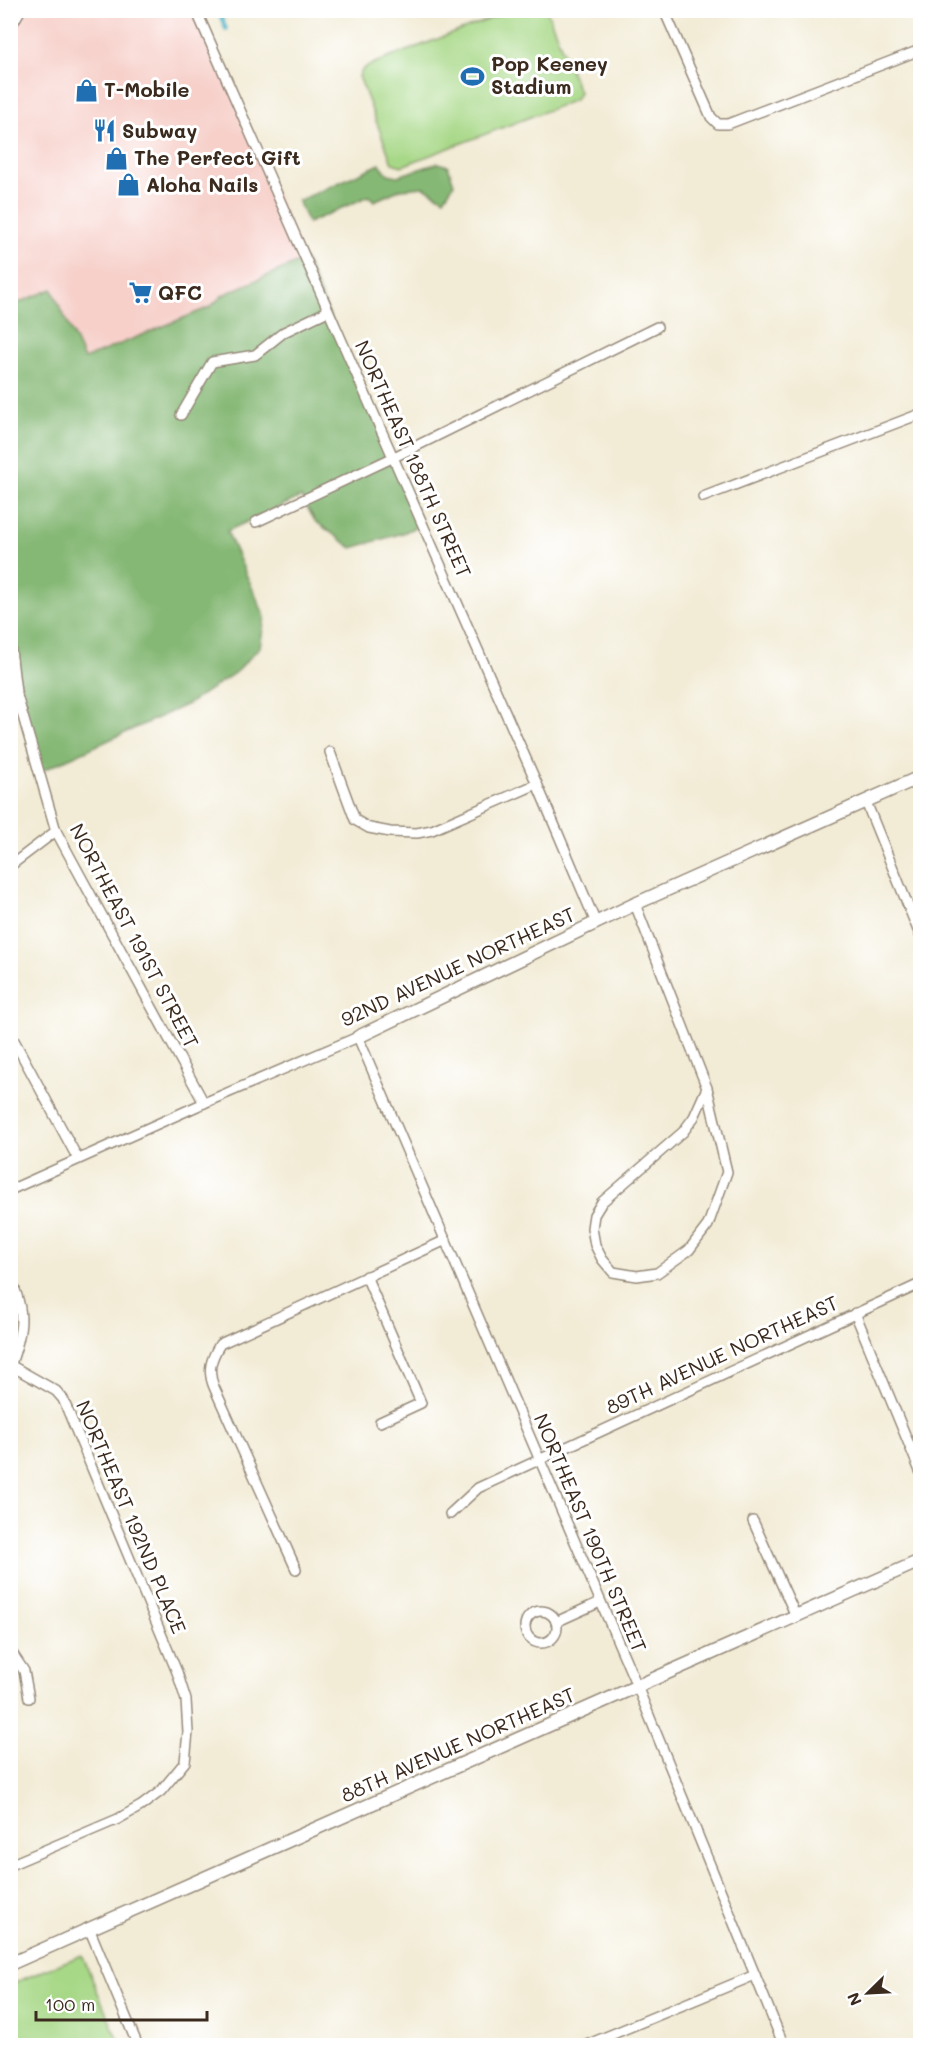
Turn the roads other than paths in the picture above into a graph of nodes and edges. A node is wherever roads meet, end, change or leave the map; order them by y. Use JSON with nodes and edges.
{"nodes":[{"id":1,"x":17,"y":10,"type":"edge"},
{"id":2,"x":196,"y":10,"type":"edge"},
{"id":3,"x":664,"y":10,"type":"edge"},
{"id":4,"x":10,"y":22,"type":"edge"},
{"id":5,"x":921,"y":50,"type":"edge"},
{"id":6,"x":328,"y":311,"type":"junction"},
{"id":7,"x":657,"y":327,"type":"dead end"},
{"id":8,"x":921,"y":414,"type":"edge"},
{"id":9,"x":181,"y":415,"type":"dead end"},
{"id":10,"x":392,"y":458,"type":"junction"},
{"id":11,"x":703,"y":497,"type":"dead end"},
{"id":12,"x":255,"y":522,"type":"dead end"},
{"id":13,"x":10,"y":642,"type":"edge"},
{"id":14,"x":13,"y":694,"type":"edge"},
{"id":15,"x":330,"y":752,"type":"dead end"},
{"id":16,"x":921,"y":777,"type":"edge"},
{"id":17,"x":537,"y":784,"type":"junction"},
{"id":18,"x":866,"y":802,"type":"junction"},
{"id":19,"x":56,"y":831,"type":"junction"},
{"id":20,"x":10,"y":866,"type":"edge"},
{"id":21,"x":635,"y":904,"type":"junction"},
{"id":22,"x":596,"y":923,"type":"junction"},
{"id":23,"x":921,"y":935,"type":"edge"},
{"id":24,"x":10,"y":1033,"type":"edge"},
{"id":25,"x":358,"y":1036,"type":"junction"},
{"id":26,"x":707,"y":1088,"type":"junction"},
{"id":27,"x":204,"y":1103,"type":"junction"},
{"id":28,"x":78,"y":1159,"type":"junction"},
{"id":29,"x":10,"y":1190,"type":"edge"},
{"id":30,"x":446,"y":1240,"type":"junction"},
{"id":31,"x":366,"y":1276,"type":"junction"},
{"id":32,"x":10,"y":1278,"type":"edge"},
{"id":33,"x":921,"y":1284,"type":"edge"},
{"id":34,"x":855,"y":1313,"type":"junction"},
{"id":35,"x":11,"y":1366,"type":"edge"},
{"id":36,"x":380,"y":1422,"type":"dead end"},
{"id":37,"x":540,"y":1459,"type":"junction"},
{"id":38,"x":921,"y":1471,"type":"edge"},
{"id":39,"x":450,"y":1514,"type":"dead end"},
{"id":40,"x":753,"y":1521,"type":"dead end"},
{"id":41,"x":921,"y":1561,"type":"edge"},
{"id":42,"x":296,"y":1569,"type":"dead end"},
{"id":43,"x":600,"y":1602,"type":"junction"},
{"id":44,"x":796,"y":1616,"type":"junction"},
{"id":45,"x":556,"y":1622,"type":"dead end"},
{"id":46,"x":10,"y":1650,"type":"edge"},
{"id":47,"x":637,"y":1686,"type":"junction"},
{"id":48,"x":29,"y":1698,"type":"dead end"},
{"id":49,"x":10,"y":1865,"type":"edge"},
{"id":50,"x":89,"y":1928,"type":"junction"},
{"id":51,"x":10,"y":1964,"type":"edge"},
{"id":52,"x":755,"y":1975,"type":"junction"},
{"id":53,"x":138,"y":2046,"type":"edge"},
{"id":54,"x":584,"y":2046,"type":"edge"},
{"id":55,"x":784,"y":2046,"type":"edge"}],
"edges":[{"from":1,"to":4,"type":"main road"},
{"from":2,"to":6,"type":"street","name":"NORTHEAST 188TH STREET"},
{"from":3,"to":5,"type":"street"},
{"from":6,"to":9,"type":"street"},
{"from":6,"to":10,"type":"street","name":"NORTHEAST 188TH STREET"},
{"from":7,"to":10,"type":"street"},
{"from":8,"to":11,"type":"street"},
{"from":10,"to":12,"type":"street"},
{"from":10,"to":17,"type":"street","name":"NORTHEAST 188TH STREET"},
{"from":13,"to":14,"type":"street","name":"NORTHEAST 191ST STREET"},
{"from":14,"to":19,"type":"street","name":"NORTHEAST 191ST STREET"},
{"from":15,"to":17,"type":"street"},
{"from":16,"to":18,"type":"street","name":"92ND AVENUE NORTHEAST"},
{"from":17,"to":22,"type":"street","name":"NORTHEAST 188TH STREET"},
{"from":18,"to":21,"type":"street","name":"92ND AVENUE NORTHEAST"},
{"from":18,"to":23,"type":"street"},
{"from":19,"to":20,"type":"street"},
{"from":19,"to":27,"type":"street","name":"NORTHEAST 191ST STREET"},
{"from":21,"to":22,"type":"street","name":"92ND AVENUE NORTHEAST"},
{"from":21,"to":26,"type":"street"},
{"from":22,"to":25,"type":"street","name":"92ND AVENUE NORTHEAST"},
{"from":24,"to":28,"type":"street"},
{"from":25,"to":27,"type":"street","name":"92ND AVENUE NORTHEAST"},
{"from":25,"to":30,"type":"street","name":"NORTHEAST 190TH STREET"},
{"from":26,"to":26,"type":"street"},
{"from":27,"to":28,"type":"street","name":"92ND AVENUE NORTHEAST"},
{"from":28,"to":29,"type":"street","name":"92ND AVENUE NORTHEAST"},
{"from":30,"to":31,"type":"street"},
{"from":30,"to":37,"type":"street","name":"NORTHEAST 190TH STREET"},
{"from":31,"to":36,"type":"street"},
{"from":31,"to":42,"type":"street"},
{"from":32,"to":35,"type":"street","name":"NORTHEAST 192ND PLACE"},
{"from":33,"to":34,"type":"street","name":"89TH AVENUE NORTHEAST"},
{"from":34,"to":37,"type":"street","name":"89TH AVENUE NORTHEAST"},
{"from":34,"to":38,"type":"street"},
{"from":35,"to":49,"type":"street","name":"NORTHEAST 192ND PLACE"},
{"from":37,"to":39,"type":"street","name":"89TH AVENUE NORTHEAST"},
{"from":37,"to":43,"type":"street","name":"NORTHEAST 190TH STREET"},
{"from":40,"to":44,"type":"street"},
{"from":41,"to":44,"type":"street","name":"88TH AVENUE NORTHEAST"},
{"from":43,"to":45,"type":"street"},
{"from":43,"to":47,"type":"street","name":"NORTHEAST 190TH STREET"},
{"from":44,"to":47,"type":"street","name":"88TH AVENUE NORTHEAST"},
{"from":46,"to":48,"type":"street"},
{"from":47,"to":50,"type":"street","name":"88TH AVENUE NORTHEAST"},
{"from":47,"to":52,"type":"street","name":"NORTHEAST 190TH STREET"},
{"from":50,"to":51,"type":"street","name":"88TH AVENUE NORTHEAST"},
{"from":50,"to":53,"type":"street"},
{"from":52,"to":54,"type":"street"},
{"from":52,"to":55,"type":"street","name":"NORTHEAST 190TH STREET"}]}
